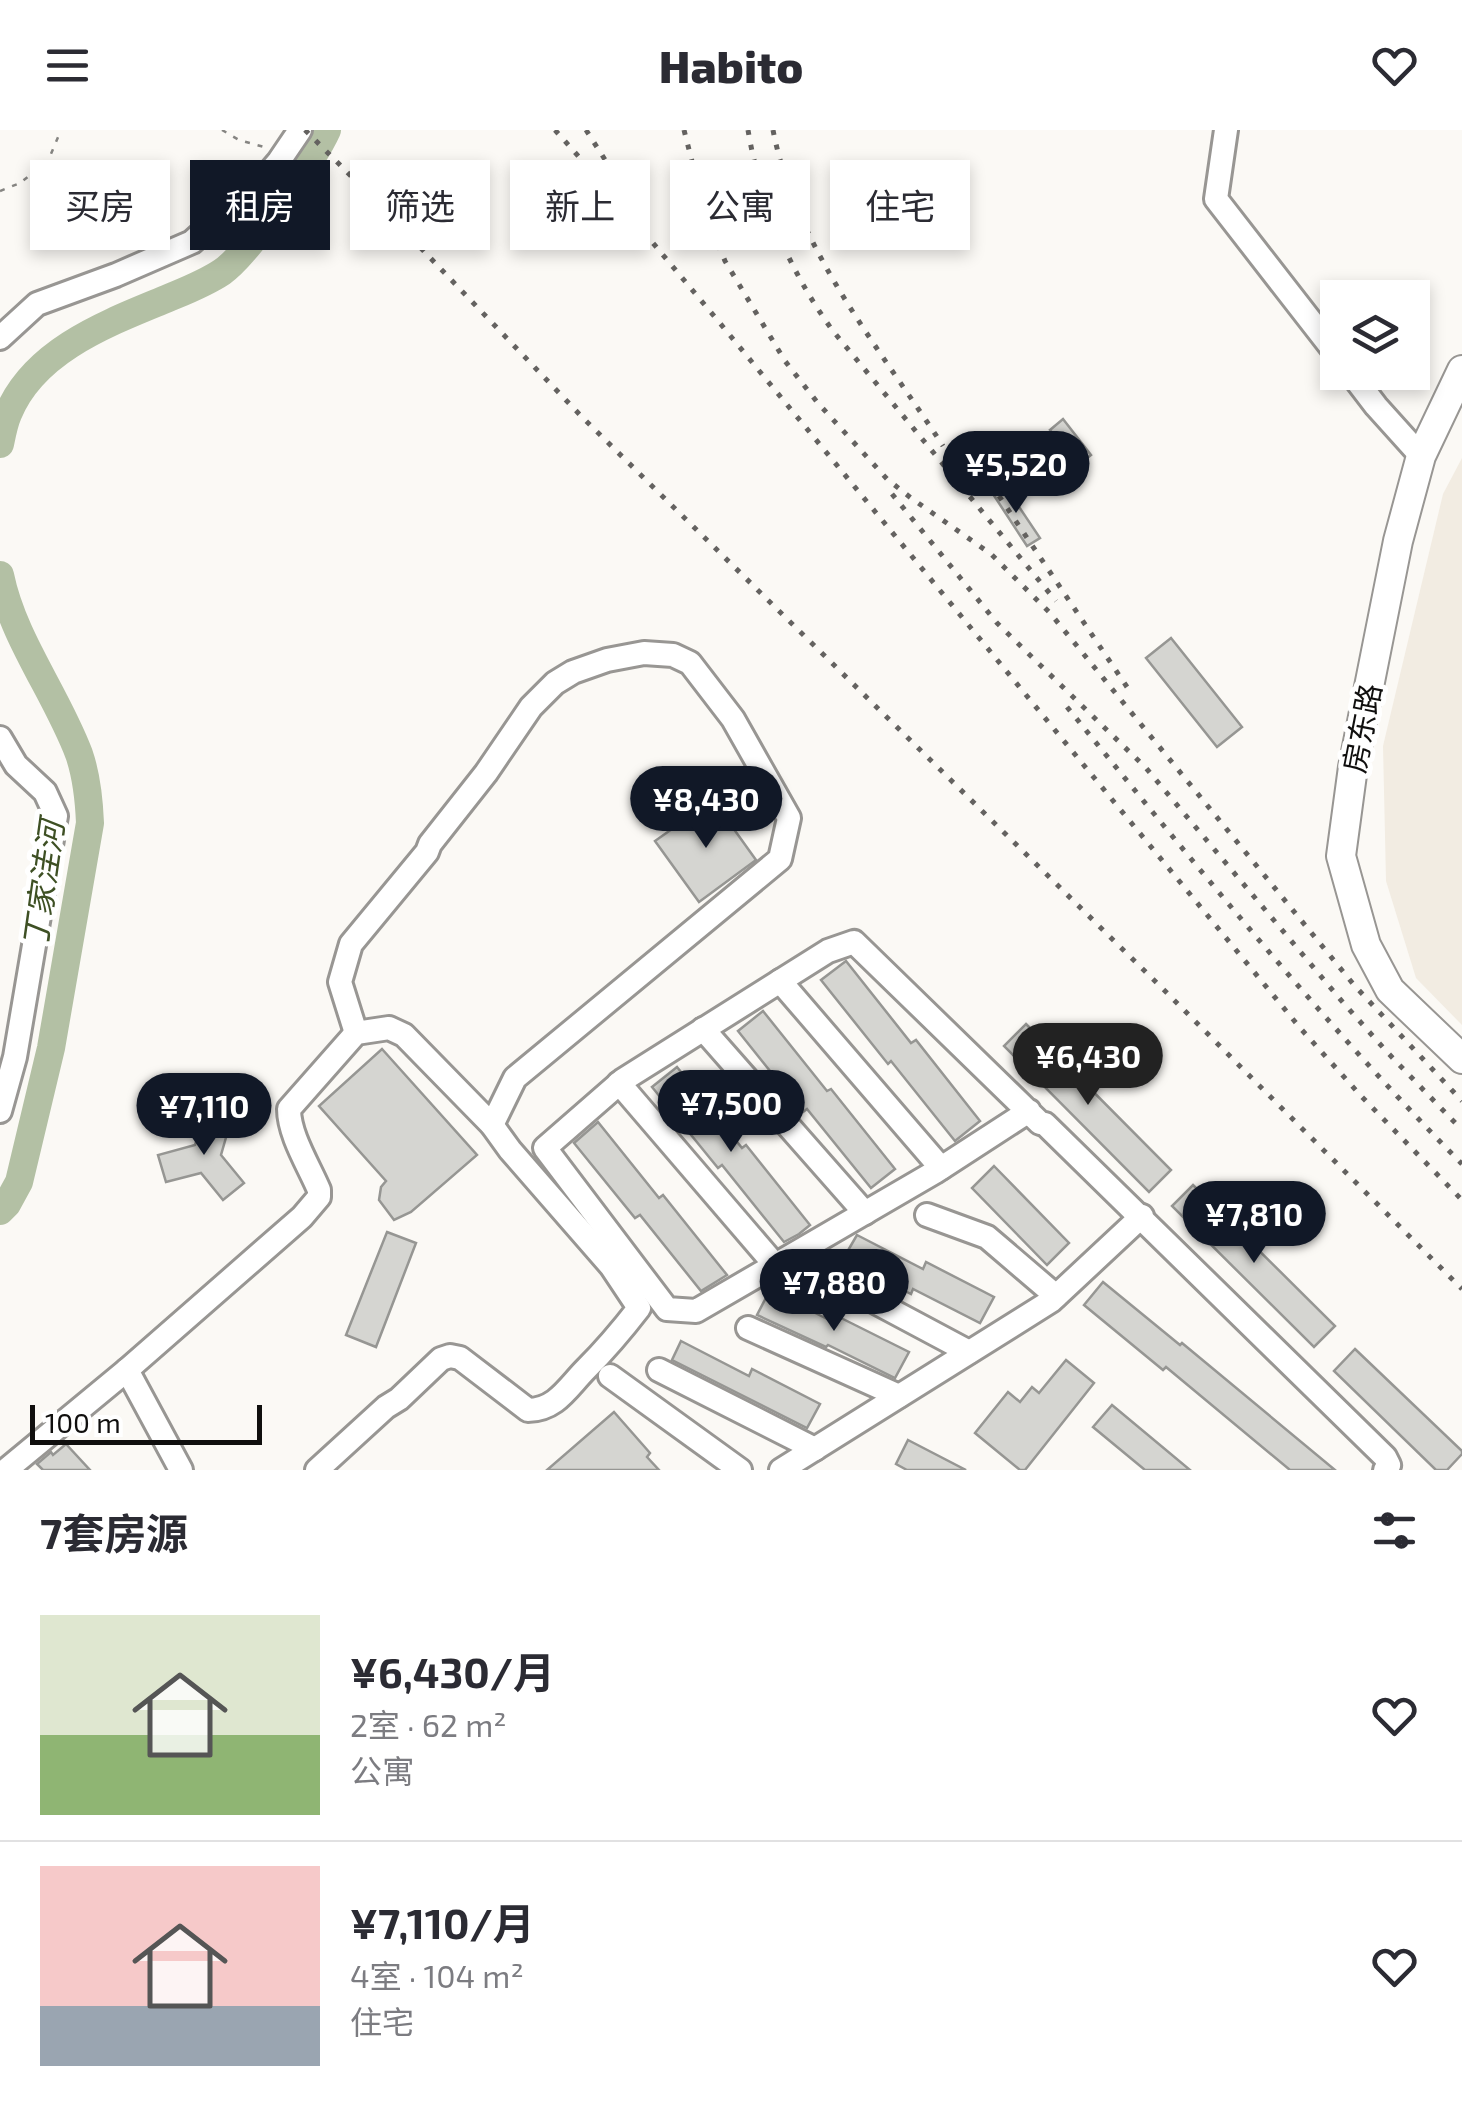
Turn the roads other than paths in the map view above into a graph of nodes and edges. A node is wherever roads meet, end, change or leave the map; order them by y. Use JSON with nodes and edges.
{"nodes":[{"id":1,"x":300,"y":130,"type":"edge"},
{"id":2,"x":1226,"y":130,"type":"edge"},
{"id":3,"x":1320,"y":333,"type":"edge"},
{"id":4,"x":0,"y":338,"type":"edge"},
{"id":5,"x":1462,"y":370,"type":"edge"},
{"id":6,"x":1364,"y":390,"type":"edge"},
{"id":7,"x":1422,"y":456,"type":"junction"},
{"id":8,"x":0,"y":738,"type":"edge"},
{"id":9,"x":780,"y":981,"type":"junction"},
{"id":10,"x":703,"y":1030,"type":"junction"},
{"id":11,"x":356,"y":1033,"type":"junction"},
{"id":12,"x":1462,"y":1060,"type":"edge"},
{"id":13,"x":619,"y":1083,"type":"junction"},
{"id":14,"x":0,"y":1111,"type":"edge"},
{"id":15,"x":1028,"y":1112,"type":"junction"},
{"id":16,"x":492,"y":1125,"type":"junction"},
{"id":17,"x":941,"y":1168,"type":"junction"},
{"id":18,"x":865,"y":1213,"type":"junction"},
{"id":19,"x":927,"y":1216,"type":"dead end"},
{"id":20,"x":1142,"y":1216,"type":"junction"},
{"id":21,"x":774,"y":1266,"type":"junction"},
{"id":22,"x":834,"y":1280,"type":"dead end"},
{"id":23,"x":1056,"y":1296,"type":"junction"},
{"id":24,"x":748,"y":1328,"type":"dead end"},
{"id":25,"x":969,"y":1352,"type":"junction"},
{"id":26,"x":127,"y":1370,"type":"junction"},
{"id":27,"x":659,"y":1370,"type":"dead end"},
{"id":28,"x":610,"y":1376,"type":"dead end"},
{"id":29,"x":899,"y":1396,"type":"junction"},
{"id":30,"x":816,"y":1448,"type":"junction"},
{"id":31,"x":6,"y":1470,"type":"edge"},
{"id":32,"x":181,"y":1470,"type":"edge"},
{"id":33,"x":317,"y":1470,"type":"edge"},
{"id":34,"x":740,"y":1470,"type":"edge"},
{"id":35,"x":781,"y":1470,"type":"edge"},
{"id":36,"x":1385,"y":1470,"type":"edge"}],
"edges":[{"from":1,"to":4,"type":"street"},
{"from":2,"to":3,"type":"street"},
{"from":5,"to":7,"type":"main road","name":"房东路"},
{"from":6,"to":7,"type":"street"},
{"from":7,"to":12,"type":"main road","name":"房东路"},
{"from":8,"to":14,"type":"street"},
{"from":9,"to":10,"type":"street"},
{"from":9,"to":15,"type":"street"},
{"from":9,"to":17,"type":"street"},
{"from":10,"to":13,"type":"street"},
{"from":10,"to":18,"type":"street"},
{"from":11,"to":16,"type":"street"},
{"from":11,"to":16,"type":"street"},
{"from":11,"to":26,"type":"street"},
{"from":13,"to":21,"type":"street"},
{"from":13,"to":21,"type":"street"},
{"from":15,"to":17,"type":"street"},
{"from":15,"to":20,"type":"street"},
{"from":16,"to":33,"type":"street"},
{"from":17,"to":18,"type":"street"},
{"from":18,"to":21,"type":"street"},
{"from":19,"to":23,"type":"street"},
{"from":20,"to":23,"type":"street"},
{"from":20,"to":36,"type":"street"},
{"from":22,"to":25,"type":"street"},
{"from":23,"to":25,"type":"street"},
{"from":24,"to":29,"type":"street"},
{"from":25,"to":29,"type":"street"},
{"from":26,"to":31,"type":"street"},
{"from":26,"to":32,"type":"street"},
{"from":27,"to":30,"type":"street"},
{"from":28,"to":34,"type":"street"},
{"from":29,"to":30,"type":"street"},
{"from":30,"to":35,"type":"street"}]}
